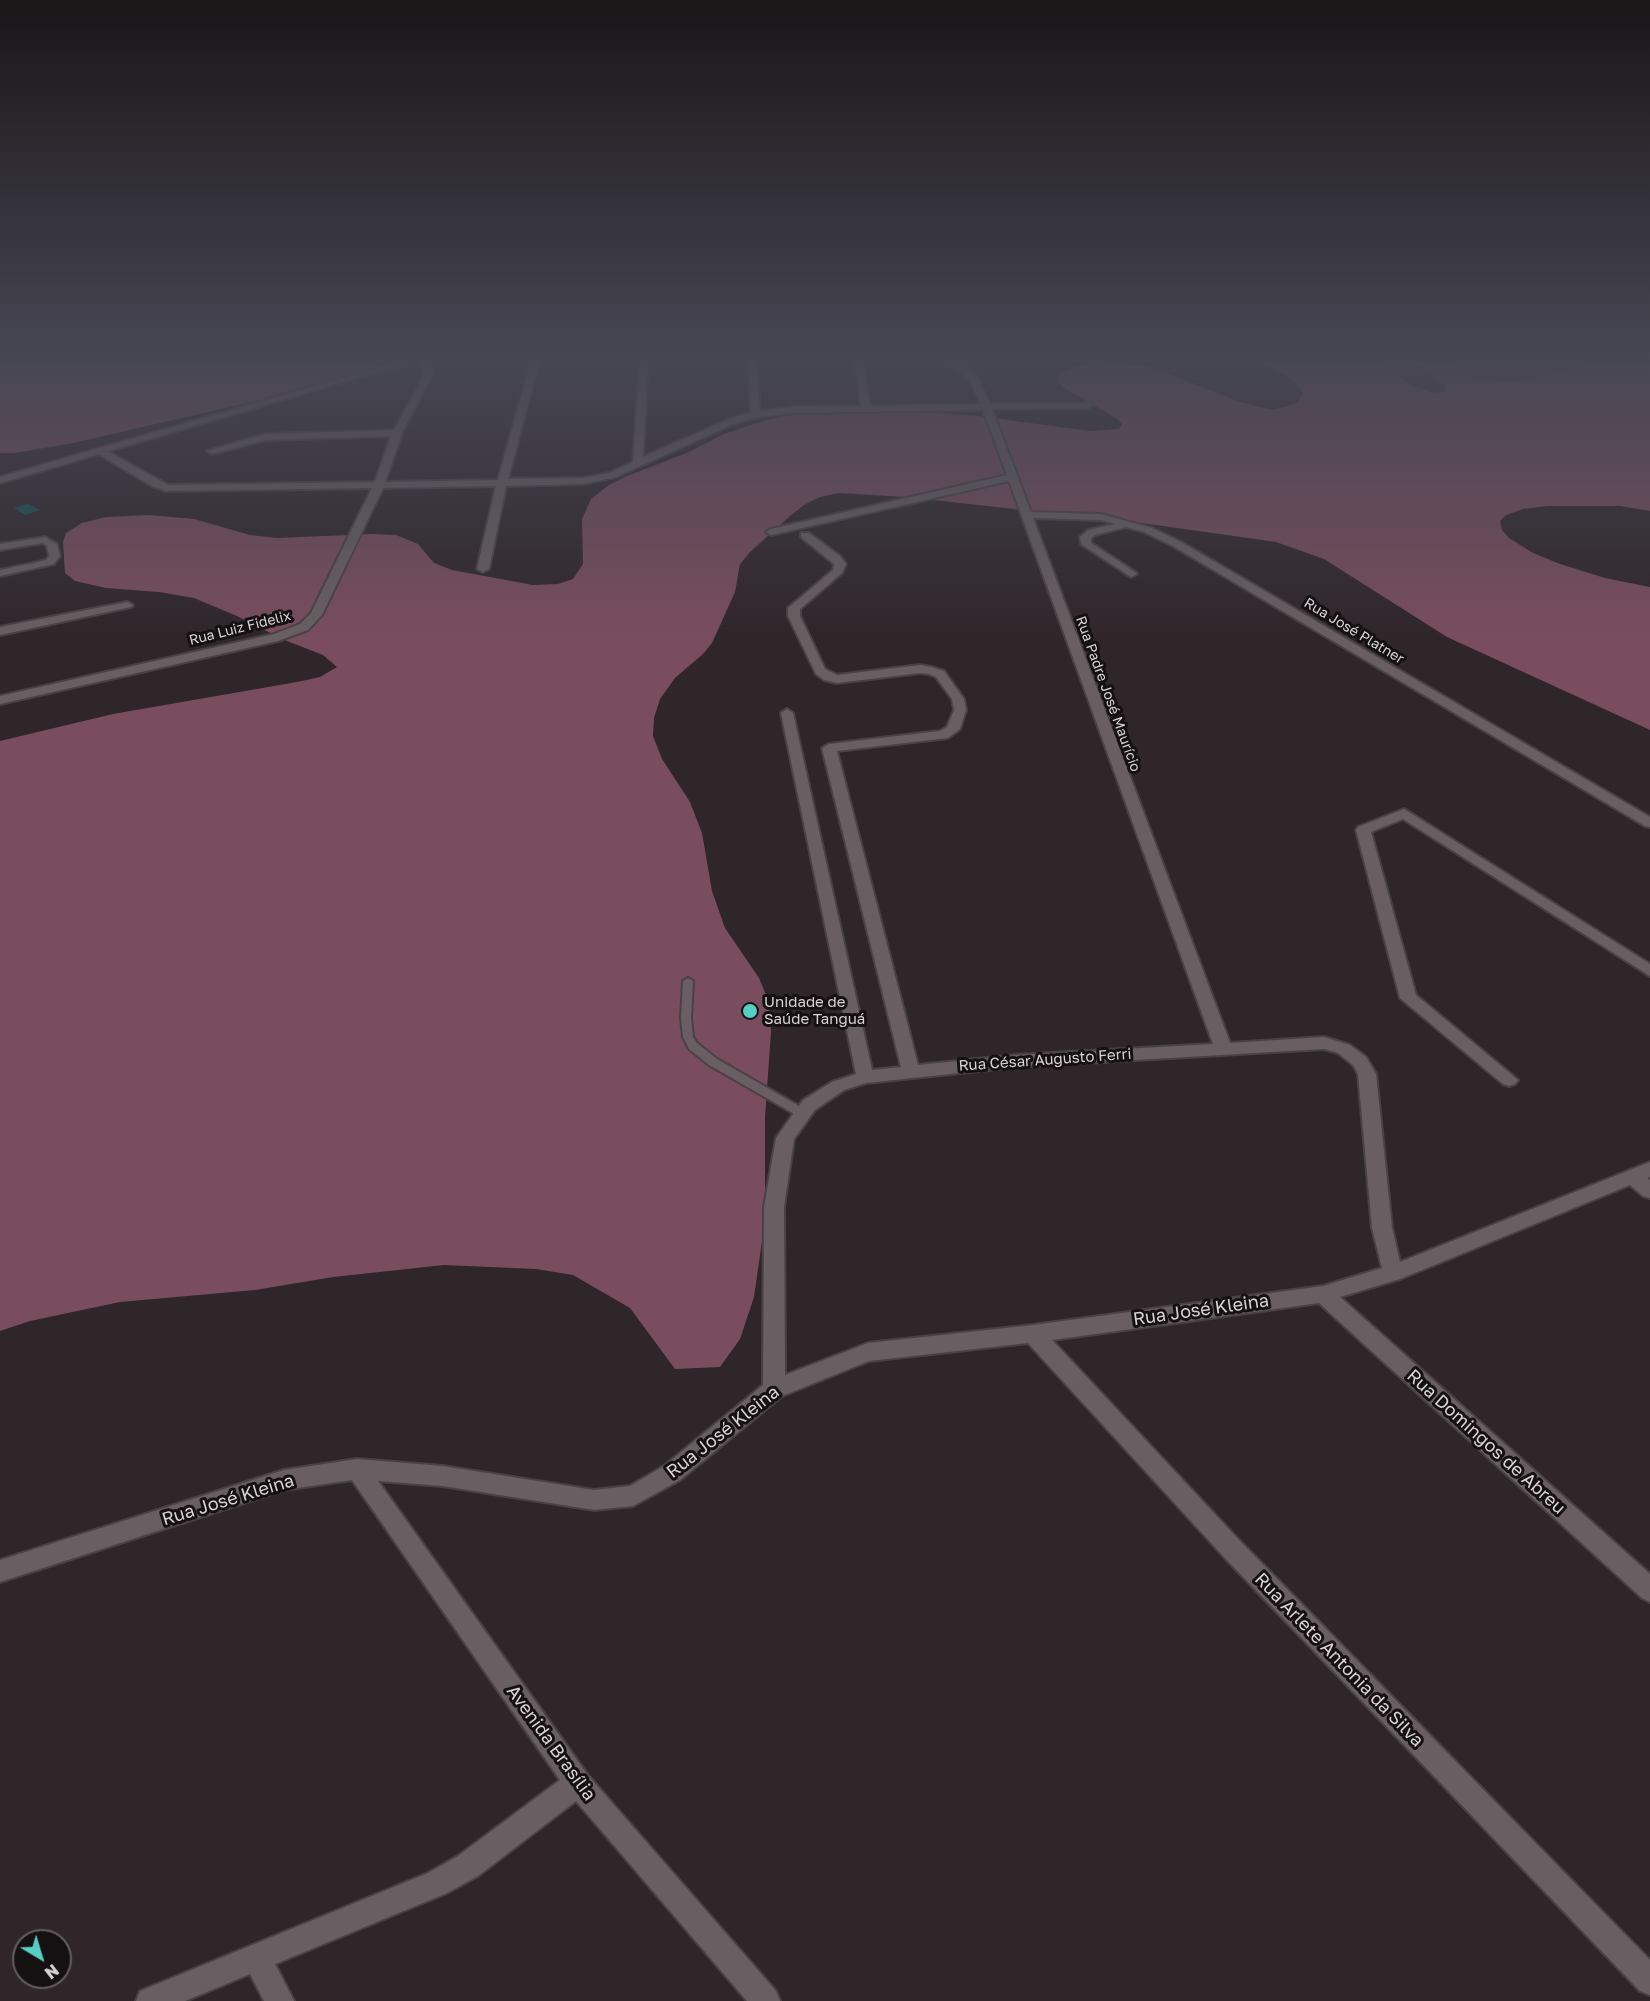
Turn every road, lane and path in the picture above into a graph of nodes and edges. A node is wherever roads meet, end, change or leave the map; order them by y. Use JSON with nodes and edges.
{"nodes":[{"id":1,"x":85,"y":455,"type":"edge"},
{"id":2,"x":108,"y":455,"type":"edge"},
{"id":3,"x":389,"y":455,"type":"edge"},
{"id":4,"x":510,"y":455,"type":"edge"},
{"id":5,"x":639,"y":455,"type":"edge"},
{"id":6,"x":657,"y":455,"type":"edge"},
{"id":7,"x":1004,"y":455,"type":"edge"},
{"id":8,"x":638,"y":464,"type":"junction"},
{"id":9,"x":1012,"y":477,"type":"junction"},
{"id":10,"x":0,"y":480,"type":"edge"},
{"id":11,"x":502,"y":482,"type":"junction"},
{"id":12,"x":379,"y":485,"type":"junction"},
{"id":13,"x":1026,"y":514,"type":"junction"},
{"id":14,"x":1135,"y":525,"type":"junction"},
{"id":15,"x":771,"y":532,"type":"dead end"},
{"id":16,"x":805,"y":535,"type":"dead end"},
{"id":17,"x":0,"y":547,"type":"edge"},
{"id":18,"x":483,"y":569,"type":"dead end"},
{"id":19,"x":0,"y":573,"type":"edge"},
{"id":20,"x":1131,"y":574,"type":"dead end"},
{"id":21,"x":127,"y":605,"type":"dead end"},
{"id":22,"x":0,"y":631,"type":"edge"},
{"id":23,"x":0,"y":700,"type":"edge"},
{"id":24,"x":787,"y":713,"type":"dead end"},
{"id":25,"x":1650,"y":823,"type":"edge"},
{"id":26,"x":1650,"y":971,"type":"edge"},
{"id":27,"x":688,"y":981,"type":"dead end"},
{"id":28,"x":1223,"y":1048,"type":"junction"},
{"id":29,"x":911,"y":1071,"type":"junction"},
{"id":30,"x":865,"y":1077,"type":"junction"},
{"id":31,"x":1509,"y":1080,"type":"dead end"},
{"id":32,"x":802,"y":1113,"type":"junction"},
{"id":33,"x":1641,"y":1172,"type":"edge"},
{"id":34,"x":1650,"y":1191,"type":"edge"},
{"id":35,"x":1393,"y":1273,"type":"junction"},
{"id":36,"x":1323,"y":1294,"type":"junction"},
{"id":37,"x":1033,"y":1334,"type":"junction"},
{"id":38,"x":774,"y":1389,"type":"junction"},
{"id":39,"x":357,"y":1468,"type":"junction"},
{"id":40,"x":0,"y":1570,"type":"edge"},
{"id":41,"x":1650,"y":1590,"type":"edge"},
{"id":42,"x":578,"y":1783,"type":"junction"},
{"id":43,"x":256,"y":1958,"type":"junction"},
{"id":44,"x":1650,"y":1981,"type":"edge"},
{"id":45,"x":150,"y":2001,"type":"edge"},
{"id":46,"x":280,"y":2001,"type":"edge"},
{"id":47,"x":766,"y":2001,"type":"edge"}],
"edges":[{"from":1,"to":10,"type":"street"},
{"from":2,"to":12,"type":"street"},
{"from":3,"to":12,"type":"street","name":"Rua Luiz Fidelix"},
{"from":4,"to":11,"type":"street"},
{"from":5,"to":8,"type":"street"},
{"from":6,"to":8,"type":"street"},
{"from":7,"to":9,"type":"street","name":"Rua Padre José Maurício"},
{"from":8,"to":11,"type":"street"},
{"from":9,"to":13,"type":"street","name":"Rua Padre José Maurício"},
{"from":9,"to":15,"type":"street"},
{"from":11,"to":12,"type":"street"},
{"from":11,"to":18,"type":"street"},
{"from":12,"to":23,"type":"street","name":"Rua Luiz Fidelix"},
{"from":13,"to":14,"type":"street","name":"Rua José Platner"},
{"from":13,"to":28,"type":"street","name":"Rua Padre José Maurício"},
{"from":14,"to":20,"type":"street"},
{"from":14,"to":25,"type":"street","name":"Rua José Platner"},
{"from":16,"to":29,"type":"street"},
{"from":17,"to":19,"type":"street"},
{"from":21,"to":22,"type":"street"},
{"from":24,"to":30,"type":"street"},
{"from":26,"to":31,"type":"street"},
{"from":27,"to":32,"type":"lane"},
{"from":28,"to":29,"type":"street","name":"Rua César Augusto Ferri"},
{"from":28,"to":35,"type":"street","name":"Rua César Augusto Ferri"},
{"from":29,"to":30,"type":"street","name":"Rua César Augusto Ferri"},
{"from":30,"to":32,"type":"street","name":"Rua César Augusto Ferri"},
{"from":32,"to":38,"type":"street","name":"Rua César Augusto Ferri"},
{"from":33,"to":34,"type":"street"},
{"from":33,"to":35,"type":"street","name":"Rua José Kleina"},
{"from":35,"to":36,"type":"street","name":"Rua José Kleina"},
{"from":36,"to":37,"type":"street","name":"Rua José Kleina"},
{"from":36,"to":41,"type":"street","name":"Rua Domingos de Abreu"},
{"from":37,"to":38,"type":"street","name":"Rua José Kleina"},
{"from":37,"to":44,"type":"street","name":"Rua Arlete Antonia da Silva"},
{"from":38,"to":39,"type":"street","name":"Rua José Kleina"},
{"from":39,"to":40,"type":"street","name":"Rua José Kleina"},
{"from":39,"to":42,"type":"street","name":"Avenida Brasília"},
{"from":42,"to":43,"type":"street"},
{"from":42,"to":47,"type":"street","name":"Avenida Brasília"},
{"from":43,"to":45,"type":"street"},
{"from":43,"to":46,"type":"street"}]}
